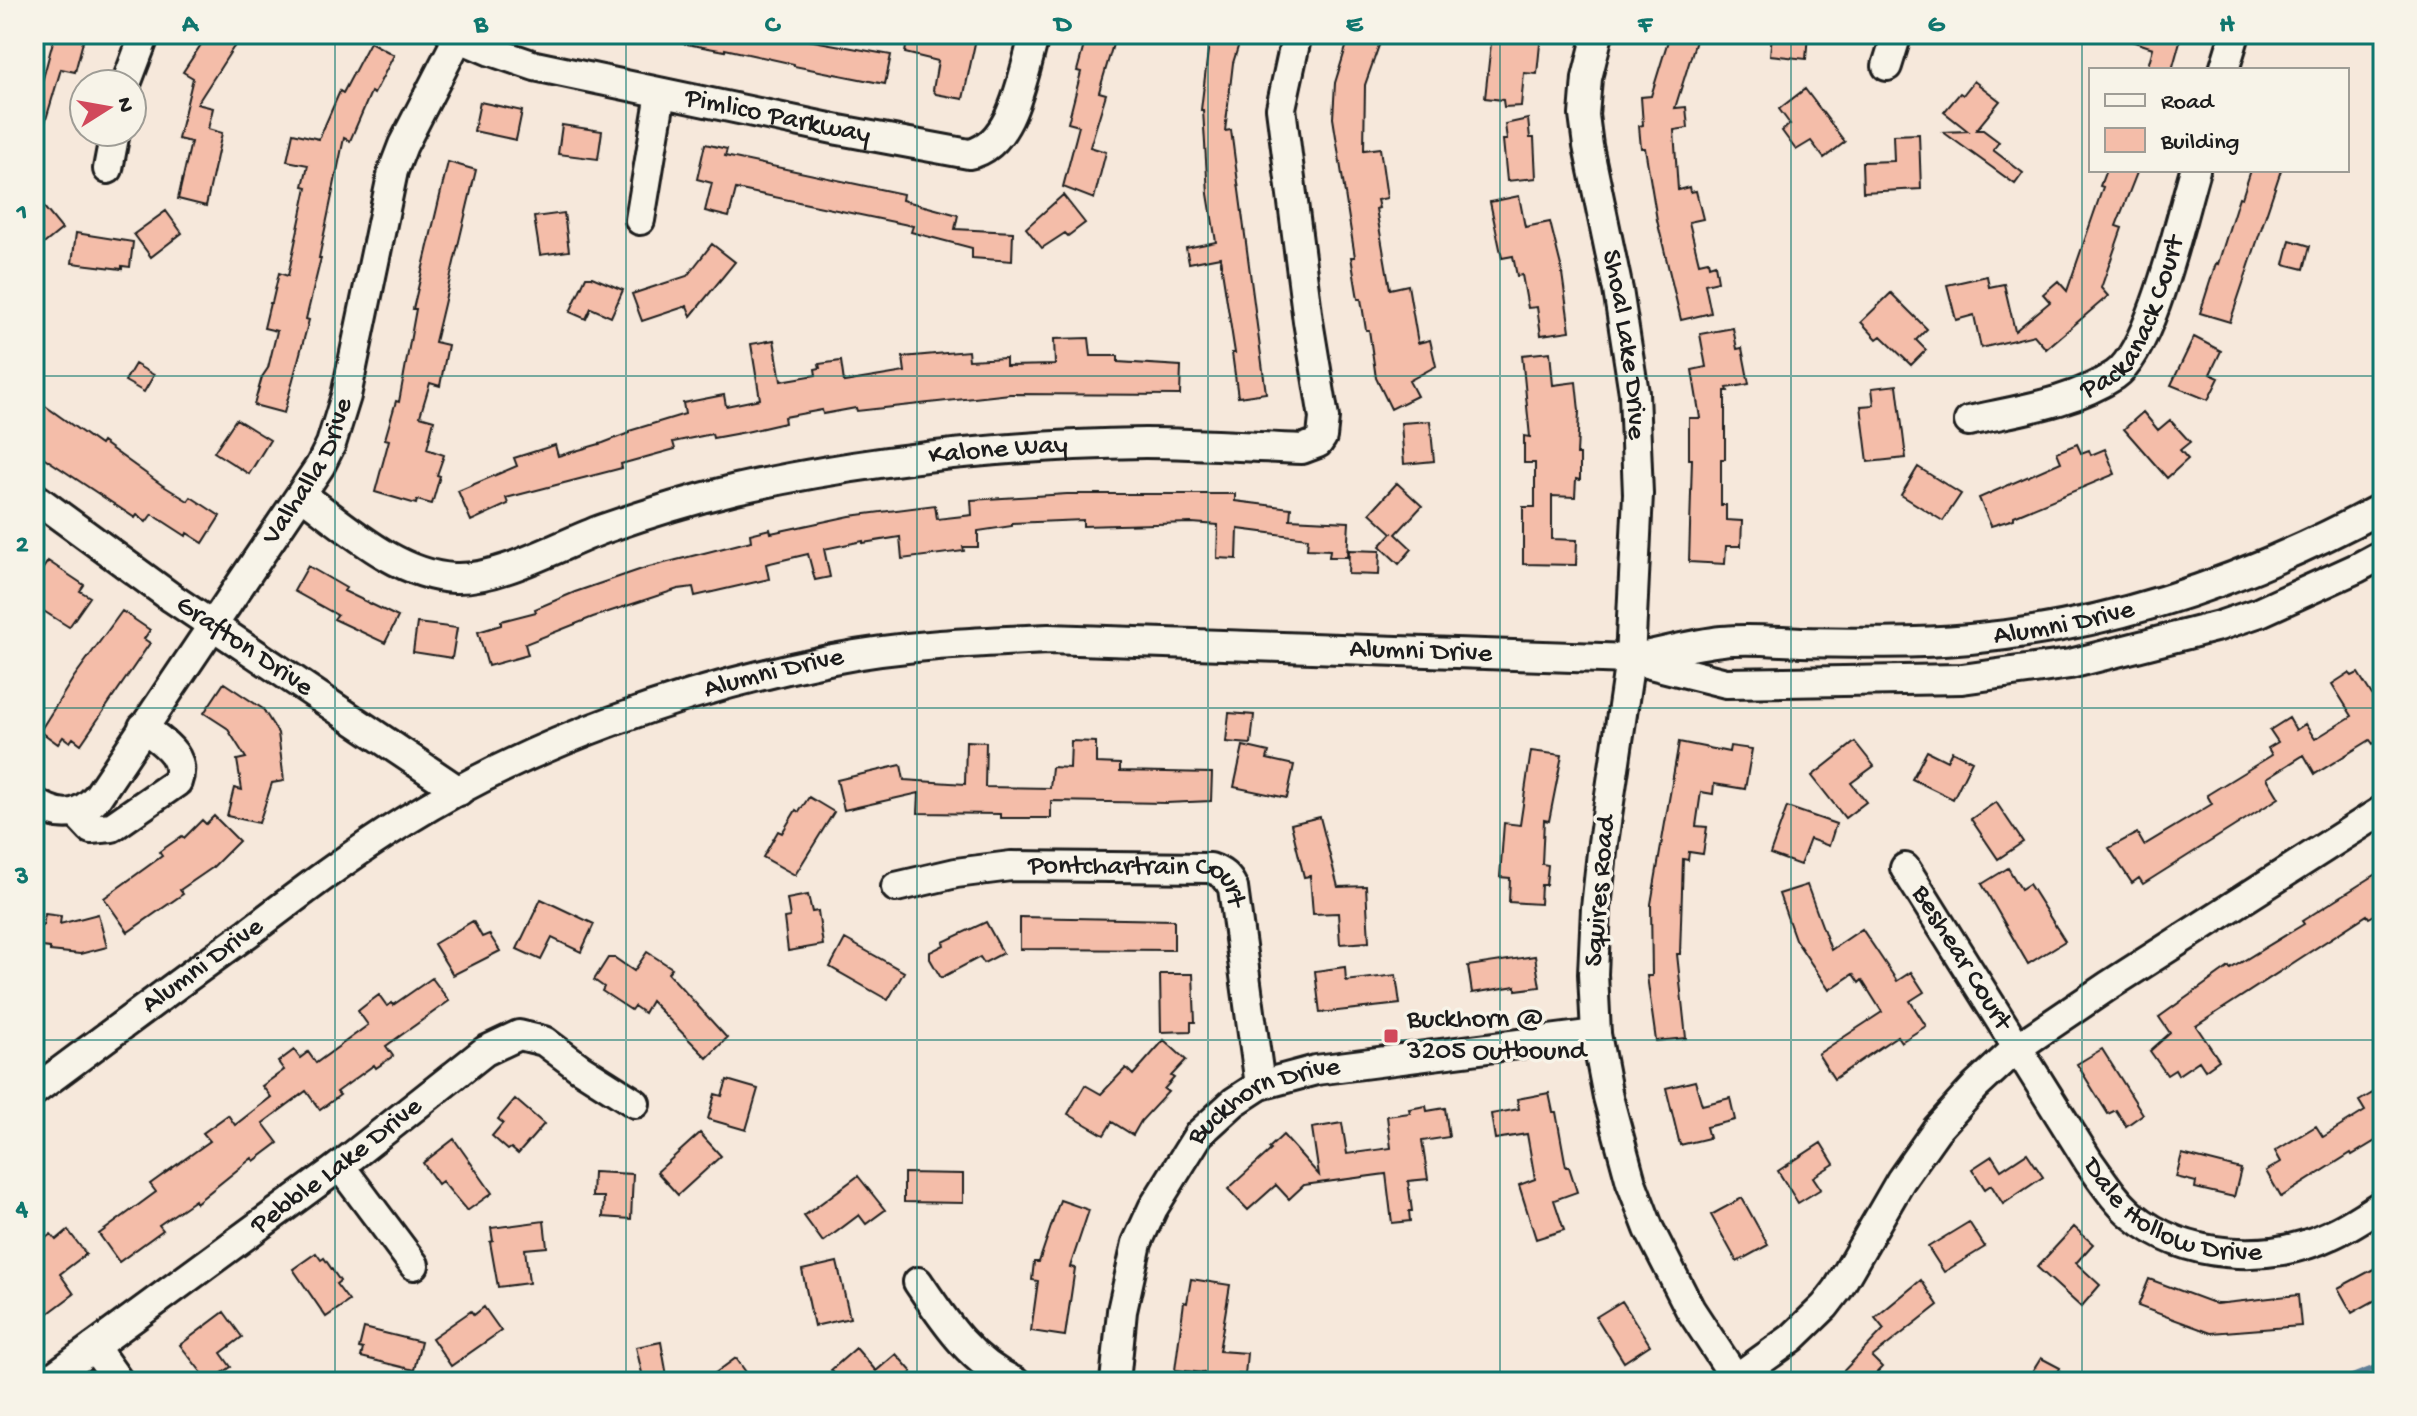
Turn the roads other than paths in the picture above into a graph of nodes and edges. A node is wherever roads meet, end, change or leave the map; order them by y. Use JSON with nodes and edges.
{"nodes":[{"id":1,"x":145,"y":34,"type":"edge"},
{"id":2,"x":1035,"y":34,"type":"edge"},
{"id":3,"x":1297,"y":34,"type":"edge"},
{"id":4,"x":1598,"y":34,"type":"edge"},
{"id":5,"x":1897,"y":34,"type":"edge"},
{"id":6,"x":2235,"y":34,"type":"edge"},
{"id":7,"x":455,"y":36,"type":"edge"},
{"id":8,"x":1887,"y":66,"type":"dead end"},
{"id":9,"x":132,"y":68,"type":"edge"},
{"id":10,"x":2225,"y":68,"type":"edge"},
{"id":11,"x":661,"y":93,"type":"junction"},
{"id":12,"x":112,"y":148,"type":"edge"},
{"id":13,"x":108,"y":169,"type":"dead end"},
{"id":14,"x":2194,"y":172,"type":"edge"},
{"id":15,"x":640,"y":220,"type":"dead end"},
{"id":16,"x":1969,"y":421,"type":"dead end"},
{"id":17,"x":302,"y":495,"type":"junction"},
{"id":18,"x":34,"y":497,"type":"edge"},
{"id":19,"x":2383,"y":507,"type":"edge"},
{"id":20,"x":2383,"y":554,"type":"edge"},
{"id":21,"x":213,"y":624,"type":"junction"},
{"id":22,"x":1630,"y":659,"type":"junction"},
{"id":23,"x":143,"y":727,"type":"junction"},
{"id":24,"x":459,"y":791,"type":"junction"},
{"id":25,"x":34,"y":802,"type":"edge"},
{"id":26,"x":2383,"y":810,"type":"edge"},
{"id":27,"x":77,"y":814,"type":"junction"},
{"id":28,"x":1905,"y":868,"type":"dead end"},
{"id":29,"x":896,"y":887,"type":"dead end"},
{"id":30,"x":1596,"y":1034,"type":"junction"},
{"id":31,"x":2018,"y":1047,"type":"junction"},
{"id":32,"x":1260,"y":1085,"type":"junction"},
{"id":33,"x":34,"y":1091,"type":"edge"},
{"id":34,"x":635,"y":1103,"type":"dead end"},
{"id":35,"x":340,"y":1166,"type":"junction"},
{"id":36,"x":2383,"y":1204,"type":"edge"},
{"id":37,"x":414,"y":1265,"type":"dead end"},
{"id":38,"x":918,"y":1282,"type":"dead end"},
{"id":39,"x":94,"y":1347,"type":"junction"},
{"id":40,"x":1736,"y":1380,"type":"edge"},
{"id":41,"x":46,"y":1382,"type":"edge"},
{"id":42,"x":119,"y":1382,"type":"edge"},
{"id":43,"x":1015,"y":1382,"type":"edge"},
{"id":44,"x":1115,"y":1382,"type":"edge"}],
"edges":[{"from":1,"to":9,"type":"street"},
{"from":2,"to":11,"type":"street","name":"Pimlico Parkway"},
{"from":3,"to":17,"type":"street","name":"Kalone Way"},
{"from":4,"to":22,"type":"street","name":"Shoal Lake Drive"},
{"from":5,"to":8,"type":"street"},
{"from":6,"to":10,"type":"street"},
{"from":7,"to":11,"type":"street","name":"Pimlico Parkway"},
{"from":7,"to":17,"type":"street","name":"Valhalla Drive"},
{"from":11,"to":15,"type":"street"},
{"from":12,"to":13,"type":"street"},
{"from":14,"to":16,"type":"street","name":"Packanack Court"},
{"from":17,"to":21,"type":"street","name":"Valhalla Drive"},
{"from":18,"to":21,"type":"street","name":"Grafton Drive"},
{"from":19,"to":22,"type":"street","name":"Alumni Drive"},
{"from":20,"to":22,"type":"street","name":"Alumni Drive"},
{"from":21,"to":23,"type":"street","name":"Valhalla Drive"},
{"from":21,"to":24,"type":"street","name":"Grafton Drive"},
{"from":22,"to":24,"type":"street","name":"Alumni Drive"},
{"from":22,"to":30,"type":"street","name":"Squires Road"},
{"from":23,"to":27,"type":"street","name":"Valhalla Drive"},
{"from":23,"to":27,"type":"street"},
{"from":24,"to":33,"type":"street","name":"Alumni Drive"},
{"from":25,"to":27,"type":"street"},
{"from":26,"to":31,"type":"street"},
{"from":28,"to":31,"type":"street","name":"Beshear Court"},
{"from":29,"to":32,"type":"street","name":"Pontchartrain Court"},
{"from":30,"to":32,"type":"street","name":"Buckhorn Drive"},
{"from":30,"to":40,"type":"street","name":"Squires Road"},
{"from":31,"to":36,"type":"street","name":"Dale Hollow Drive"},
{"from":31,"to":40,"type":"street"},
{"from":32,"to":44,"type":"street","name":"Buckhorn Drive"},
{"from":34,"to":35,"type":"street","name":"Pebble Lake Drive"},
{"from":35,"to":37,"type":"street"},
{"from":35,"to":39,"type":"street","name":"Pebble Lake Drive"},
{"from":38,"to":43,"type":"street"},
{"from":39,"to":41,"type":"street","name":"Pebble Lake Drive"},
{"from":39,"to":42,"type":"street"}]}
